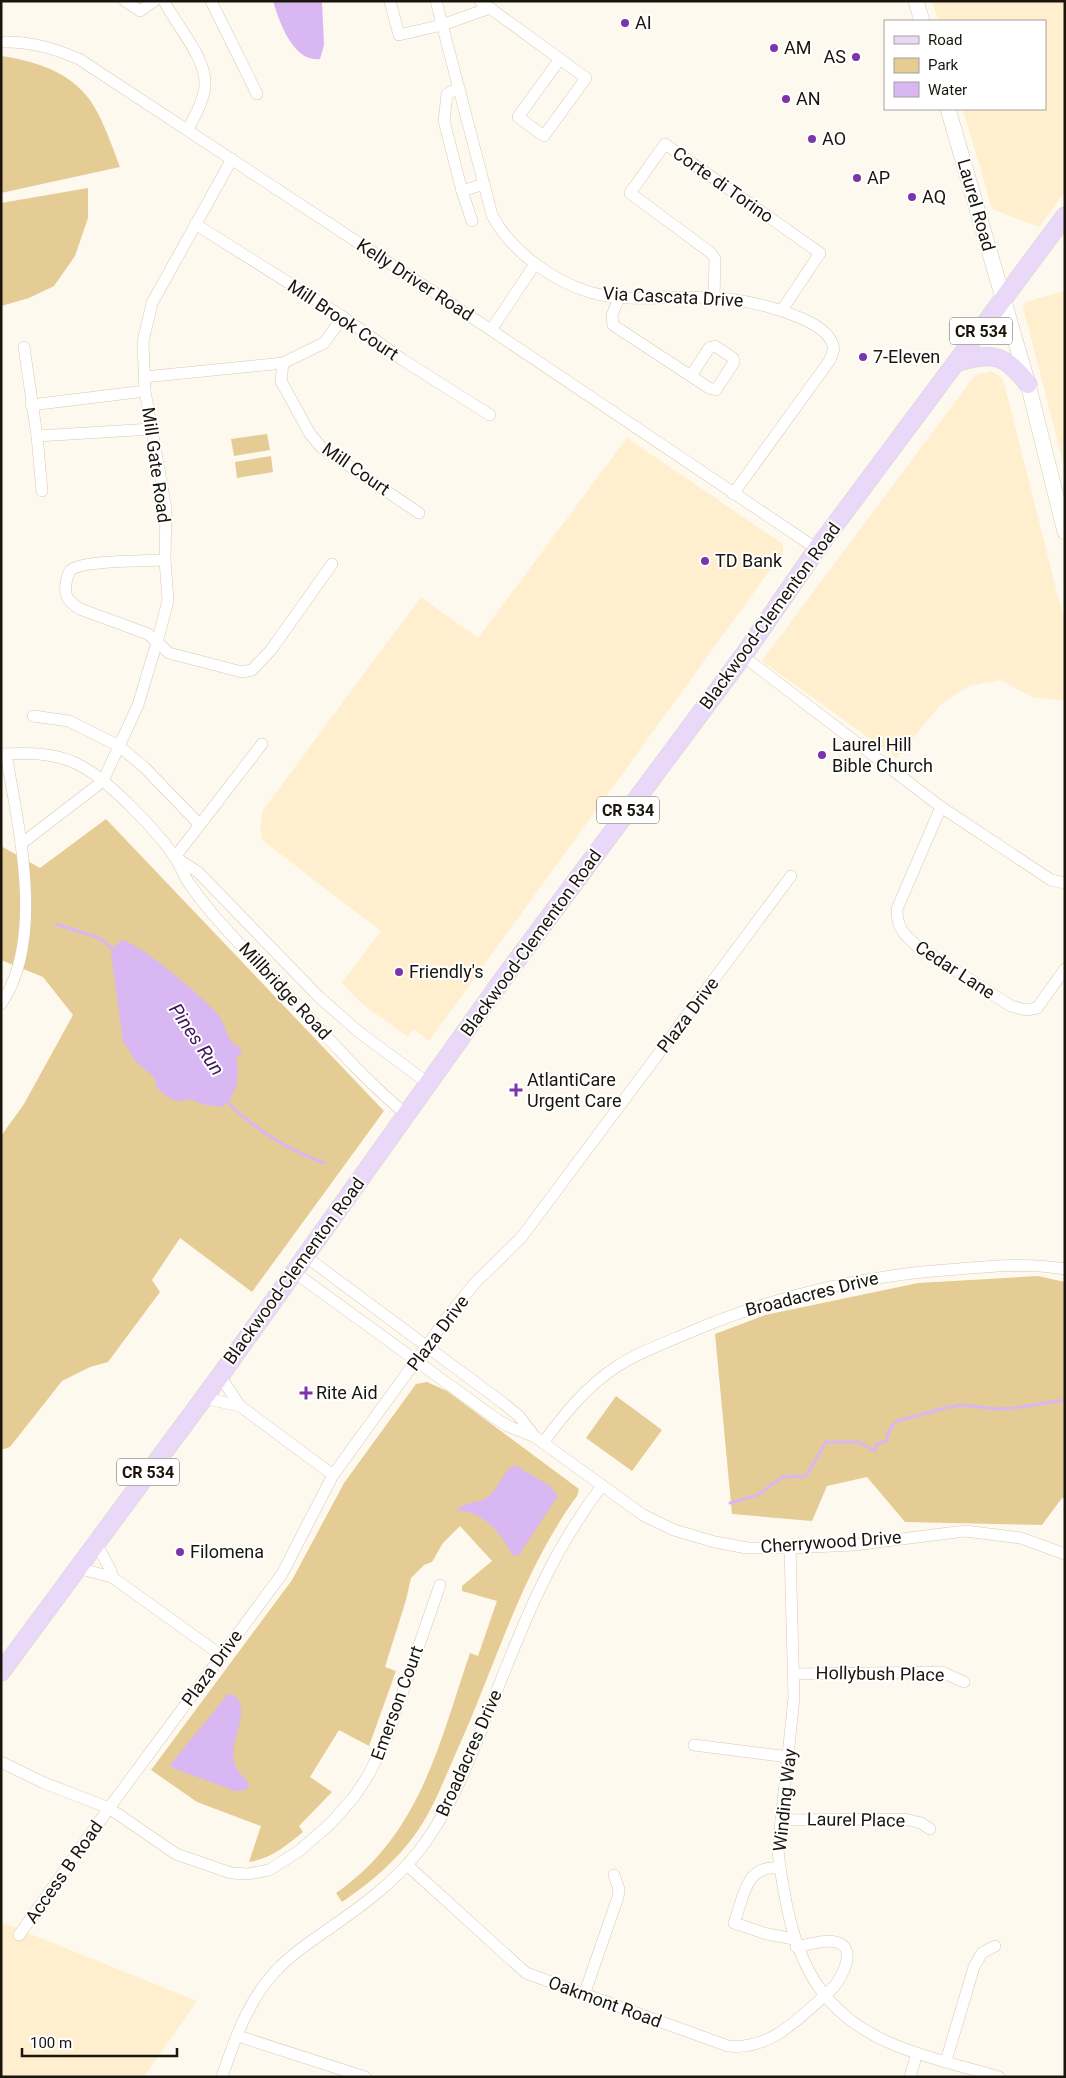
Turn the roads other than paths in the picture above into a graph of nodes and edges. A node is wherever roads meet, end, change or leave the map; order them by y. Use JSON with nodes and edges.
{"nodes":[{"id":1,"x":125,"y":1,"type":"edge"},
{"id":2,"x":154,"y":1,"type":"edge"},
{"id":3,"x":164,"y":1,"type":"edge"},
{"id":4,"x":210,"y":1,"type":"edge"},
{"id":5,"x":390,"y":1,"type":"edge"},
{"id":6,"x":436,"y":1,"type":"edge"},
{"id":7,"x":916,"y":1,"type":"edge"},
{"id":8,"x":485,"y":5,"type":"edge"},
{"id":9,"x":922,"y":20,"type":"edge"},
{"id":10,"x":442,"y":25,"type":"junction"},
{"id":11,"x":1,"y":42,"type":"edge"},
{"id":12,"x":560,"y":59,"type":"junction"},
{"id":13,"x":459,"y":88,"type":"junction"},
{"id":14,"x":257,"y":94,"type":"dead end"},
{"id":15,"x":948,"y":110,"type":"edge"},
{"id":16,"x":188,"y":129,"type":"junction"},
{"id":17,"x":232,"y":159,"type":"junction"},
{"id":18,"x":484,"y":184,"type":"junction"},
{"id":19,"x":462,"y":191,"type":"junction"},
{"id":20,"x":1065,"y":216,"type":"edge"},
{"id":21,"x":472,"y":221,"type":"dead end"},
{"id":22,"x":195,"y":224,"type":"junction"},
{"id":23,"x":535,"y":264,"type":"junction"},
{"id":24,"x":619,"y":298,"type":"junction"},
{"id":25,"x":714,"y":298,"type":"junction"},
{"id":26,"x":1004,"y":300,"type":"junction"},
{"id":27,"x":782,"y":310,"type":"junction"},
{"id":28,"x":343,"y":317,"type":"junction"},
{"id":29,"x":491,"y":330,"type":"junction"},
{"id":30,"x":24,"y":347,"type":"dead end"},
{"id":31,"x":958,"y":362,"type":"junction"},
{"id":32,"x":282,"y":363,"type":"junction"},
{"id":33,"x":691,"y":376,"type":"dead end"},
{"id":34,"x":144,"y":377,"type":"junction"},
{"id":35,"x":1028,"y":384,"type":"junction"},
{"id":36,"x":145,"y":392,"type":"junction"},
{"id":37,"x":31,"y":404,"type":"junction"},
{"id":38,"x":490,"y":415,"type":"dead end"},
{"id":39,"x":152,"y":429,"type":"junction"},
{"id":40,"x":37,"y":436,"type":"junction"},
{"id":41,"x":42,"y":491,"type":"dead end"},
{"id":42,"x":733,"y":494,"type":"junction"},
{"id":43,"x":419,"y":513,"type":"dead end"},
{"id":44,"x":1065,"y":532,"type":"edge"},
{"id":45,"x":817,"y":549,"type":"junction"},
{"id":46,"x":165,"y":560,"type":"junction"},
{"id":47,"x":332,"y":564,"type":"dead end"},
{"id":48,"x":157,"y":642,"type":"junction"},
{"id":49,"x":743,"y":656,"type":"junction"},
{"id":50,"x":33,"y":716,"type":"dead end"},
{"id":51,"x":262,"y":744,"type":"dead end"},
{"id":52,"x":119,"y":746,"type":"junction"},
{"id":53,"x":4,"y":754,"type":"edge"},
{"id":54,"x":103,"y":781,"type":"junction"},
{"id":55,"x":941,"y":807,"type":"junction"},
{"id":56,"x":200,"y":825,"type":"junction"},
{"id":57,"x":21,"y":844,"type":"junction"},
{"id":58,"x":175,"y":857,"type":"junction"},
{"id":59,"x":791,"y":876,"type":"dead end"},
{"id":60,"x":1065,"y":883,"type":"edge"},
{"id":61,"x":1065,"y":969,"type":"edge"},
{"id":62,"x":1,"y":1004,"type":"edge"},
{"id":63,"x":429,"y":1084,"type":"junction"},
{"id":64,"x":407,"y":1115,"type":"junction"},
{"id":65,"x":305,"y":1256,"type":"junction"},
{"id":66,"x":1065,"y":1269,"type":"edge"},
{"id":67,"x":294,"y":1272,"type":"junction"},
{"id":68,"x":427,"y":1347,"type":"junction"},
{"id":69,"x":417,"y":1361,"type":"junction"},
{"id":70,"x":220,"y":1376,"type":"junction"},
{"id":71,"x":203,"y":1398,"type":"junction"},
{"id":72,"x":240,"y":1406,"type":"junction"},
{"id":73,"x":539,"y":1440,"type":"junction"},
{"id":74,"x":333,"y":1476,"type":"junction"},
{"id":75,"x":602,"y":1487,"type":"junction"},
{"id":76,"x":96,"y":1543,"type":"junction"},
{"id":77,"x":790,"y":1548,"type":"junction"},
{"id":78,"x":1065,"y":1554,"type":"edge"},
{"id":79,"x":77,"y":1568,"type":"junction"},
{"id":80,"x":112,"y":1577,"type":"junction"},
{"id":81,"x":440,"y":1585,"type":"dead end"},
{"id":82,"x":222,"y":1656,"type":"junction"},
{"id":83,"x":1,"y":1672,"type":"edge"},
{"id":84,"x":794,"y":1674,"type":"junction"},
{"id":85,"x":964,"y":1682,"type":"dead end"},
{"id":86,"x":694,"y":1745,"type":"dead end"},
{"id":87,"x":790,"y":1757,"type":"junction"},
{"id":88,"x":1,"y":1762,"type":"edge"},
{"id":89,"x":109,"y":1808,"type":"junction"},
{"id":90,"x":781,"y":1820,"type":"junction"},
{"id":91,"x":930,"y":1830,"type":"dead end"},
{"id":92,"x":407,"y":1865,"type":"junction"},
{"id":93,"x":780,"y":1868,"type":"junction"},
{"id":94,"x":614,"y":1875,"type":"dead end"},
{"id":95,"x":19,"y":1935,"type":"dead end"},
{"id":96,"x":795,"y":1943,"type":"junction"},
{"id":97,"x":995,"y":1946,"type":"dead end"},
{"id":98,"x":584,"y":1995,"type":"junction"},
{"id":99,"x":825,"y":1995,"type":"junction"},
{"id":100,"x":238,"y":2036,"type":"junction"},
{"id":101,"x":917,"y":2053,"type":"junction"},
{"id":102,"x":946,"y":2061,"type":"junction"},
{"id":103,"x":222,"y":2077,"type":"edge"},
{"id":104,"x":365,"y":2077,"type":"edge"},
{"id":105,"x":910,"y":2077,"type":"edge"},
{"id":106,"x":999,"y":2077,"type":"edge"}],
"edges":[{"from":1,"to":2,"type":"street"},
{"from":3,"to":16,"type":"street"},
{"from":4,"to":14,"type":"street"},
{"from":5,"to":10,"type":"street"},
{"from":6,"to":10,"type":"street","name":"Via Cascata Drive"},
{"from":7,"to":9,"type":"main road"},
{"from":8,"to":10,"type":"street"},
{"from":8,"to":12,"type":"street"},
{"from":10,"to":13,"type":"street","name":"Via Cascata Drive"},
{"from":11,"to":16,"type":"street","name":"Kelly Driver Road"},
{"from":12,"to":12,"type":"street"},
{"from":13,"to":18,"type":"street","name":"Via Cascata Drive"},
{"from":13,"to":19,"type":"street"},
{"from":15,"to":26,"type":"main road","name":"Laurel Road"},
{"from":16,"to":17,"type":"street","name":"Kelly Driver Road"},
{"from":17,"to":22,"type":"street","name":"Mill Gate Road"},
{"from":17,"to":29,"type":"street","name":"Kelly Driver Road"},
{"from":18,"to":19,"type":"street"},
{"from":18,"to":23,"type":"street","name":"Via Cascata Drive"},
{"from":19,"to":21,"type":"street"},
{"from":20,"to":26,"type":"main road","name":"Blackwood-Clementon Road","number":"CR 534"},
{"from":22,"to":28,"type":"street","name":"Mill Brook Court"},
{"from":22,"to":34,"type":"street","name":"Mill Gate Road"},
{"from":23,"to":24,"type":"street","name":"Via Cascata Drive"},
{"from":23,"to":29,"type":"street"},
{"from":24,"to":25,"type":"street","name":"Via Cascata Drive"},
{"from":24,"to":33,"type":"street"},
{"from":25,"to":27,"type":"street","name":"Via Cascata Drive"},
{"from":25,"to":27,"type":"street","name":"Corte di Torino"},
{"from":26,"to":31,"type":"main road","name":"Blackwood-Clementon Road","number":"CR 534"},
{"from":26,"to":35,"type":"main road","name":"Laurel Road"},
{"from":27,"to":42,"type":"street","name":"Via Cascata Drive"},
{"from":28,"to":32,"type":"street"},
{"from":28,"to":38,"type":"street","name":"Mill Brook Court"},
{"from":29,"to":42,"type":"street","name":"Kelly Driver Road"},
{"from":30,"to":37,"type":"street"},
{"from":31,"to":35,"type":"main road"},
{"from":31,"to":45,"type":"main road","name":"Blackwood-Clementon Road","number":"CR 534"},
{"from":32,"to":34,"type":"street"},
{"from":32,"to":43,"type":"street","name":"Mill Court"},
{"from":34,"to":36,"type":"street","name":"Mill Gate Road"},
{"from":35,"to":44,"type":"main road","name":"Laurel Road"},
{"from":36,"to":37,"type":"street"},
{"from":36,"to":39,"type":"street","name":"Mill Gate Road"},
{"from":37,"to":40,"type":"street"},
{"from":39,"to":40,"type":"street"},
{"from":39,"to":46,"type":"street","name":"Mill Gate Road"},
{"from":40,"to":41,"type":"street"},
{"from":42,"to":45,"type":"street","name":"Kelly Driver Road"},
{"from":45,"to":49,"type":"main road","name":"Blackwood-Clementon Road","number":"CR 534"},
{"from":46,"to":48,"type":"street","name":"Mill Gate Road"},
{"from":46,"to":48,"type":"street"},
{"from":47,"to":48,"type":"street"},
{"from":48,"to":52,"type":"street","name":"Mill Gate Road"},
{"from":49,"to":55,"type":"street"},
{"from":49,"to":63,"type":"main road","name":"Blackwood-Clementon Road","number":"CR 534"},
{"from":50,"to":52,"type":"street"},
{"from":51,"to":56,"type":"street"},
{"from":52,"to":54,"type":"street","name":"Mill Gate Road"},
{"from":52,"to":56,"type":"street"},
{"from":53,"to":54,"type":"street","name":"Millbridge Road"},
{"from":53,"to":57,"type":"street"},
{"from":54,"to":57,"type":"street"},
{"from":54,"to":58,"type":"street","name":"Millbridge Road"},
{"from":55,"to":60,"type":"street"},
{"from":55,"to":61,"type":"street","name":"Cedar Lane"},
{"from":56,"to":58,"type":"street"},
{"from":57,"to":62,"type":"street"},
{"from":58,"to":63,"type":"street","name":"Millbridge Road"},
{"from":58,"to":64,"type":"street","name":"Millbridge Road"},
{"from":59,"to":68,"type":"street","name":"Plaza Drive"},
{"from":63,"to":64,"type":"main road","name":"Blackwood-Clementon Road","number":"CR 534"},
{"from":64,"to":65,"type":"main road","name":"Blackwood-Clementon Road","number":"CR 534"},
{"from":65,"to":67,"type":"main road","name":"Blackwood-Clementon Road","number":"CR 534"},
{"from":65,"to":68,"type":"street","name":"Cherrywood Drive"},
{"from":66,"to":73,"type":"street","name":"Broadacres Drive"},
{"from":67,"to":69,"type":"street","name":"Cherrywood Drive"},
{"from":67,"to":70,"type":"main road","name":"Blackwood-Clementon Road","number":"CR 534"},
{"from":68,"to":69,"type":"street","name":"Plaza Drive"},
{"from":68,"to":73,"type":"street","name":"Cherrywood Drive"},
{"from":69,"to":73,"type":"street","name":"Cherrywood Drive"},
{"from":69,"to":74,"type":"street","name":"Plaza Drive"},
{"from":70,"to":71,"type":"main road","name":"Blackwood-Clementon Road","number":"CR 534"},
{"from":70,"to":72,"type":"street"},
{"from":71,"to":72,"type":"street"},
{"from":71,"to":76,"type":"main road","name":"Blackwood-Clementon Road","number":"CR 534"},
{"from":72,"to":74,"type":"street"},
{"from":73,"to":75,"type":"street","name":"Cherrywood Drive"},
{"from":74,"to":82,"type":"street","name":"Plaza Drive"},
{"from":75,"to":77,"type":"street","name":"Cherrywood Drive"},
{"from":75,"to":92,"type":"street","name":"Broadacres Drive"},
{"from":76,"to":79,"type":"main road","name":"Blackwood-Clementon Road","number":"CR 534"},
{"from":76,"to":80,"type":"street"},
{"from":77,"to":78,"type":"street","name":"Cherrywood Drive"},
{"from":77,"to":84,"type":"street","name":"Winding Way"},
{"from":79,"to":80,"type":"street"},
{"from":79,"to":83,"type":"main road","name":"Blackwood-Clementon Road","number":"CR 534"},
{"from":80,"to":82,"type":"street"},
{"from":81,"to":89,"type":"street","name":"Emerson Court"},
{"from":82,"to":89,"type":"street","name":"Plaza Drive"},
{"from":84,"to":85,"type":"street","name":"Hollybush Place"},
{"from":84,"to":87,"type":"street","name":"Winding Way"},
{"from":86,"to":87,"type":"street"},
{"from":87,"to":90,"type":"street","name":"Winding Way"},
{"from":88,"to":89,"type":"street","name":"Emerson Court"},
{"from":89,"to":95,"type":"street","name":"Access B Road"},
{"from":90,"to":91,"type":"street","name":"Laurel Place"},
{"from":90,"to":93,"type":"street","name":"Winding Way"},
{"from":92,"to":98,"type":"street","name":"Oakmont Road"},
{"from":92,"to":100,"type":"street","name":"Broadacres Drive"},
{"from":93,"to":96,"type":"street","name":"Winding Way"},
{"from":93,"to":96,"type":"street"},
{"from":94,"to":98,"type":"street"},
{"from":96,"to":99,"type":"street","name":"Winding Way"},
{"from":96,"to":99,"type":"street","name":"Oakmont Road"},
{"from":97,"to":102,"type":"street"},
{"from":98,"to":99,"type":"street","name":"Oakmont Road"},
{"from":99,"to":101,"type":"street","name":"Winding Way"},
{"from":100,"to":103,"type":"street","name":"Broadacres Drive"},
{"from":100,"to":104,"type":"street"},
{"from":101,"to":102,"type":"street","name":"Winding Way"},
{"from":101,"to":105,"type":"street"},
{"from":102,"to":106,"type":"street","name":"Winding Way"}]}
